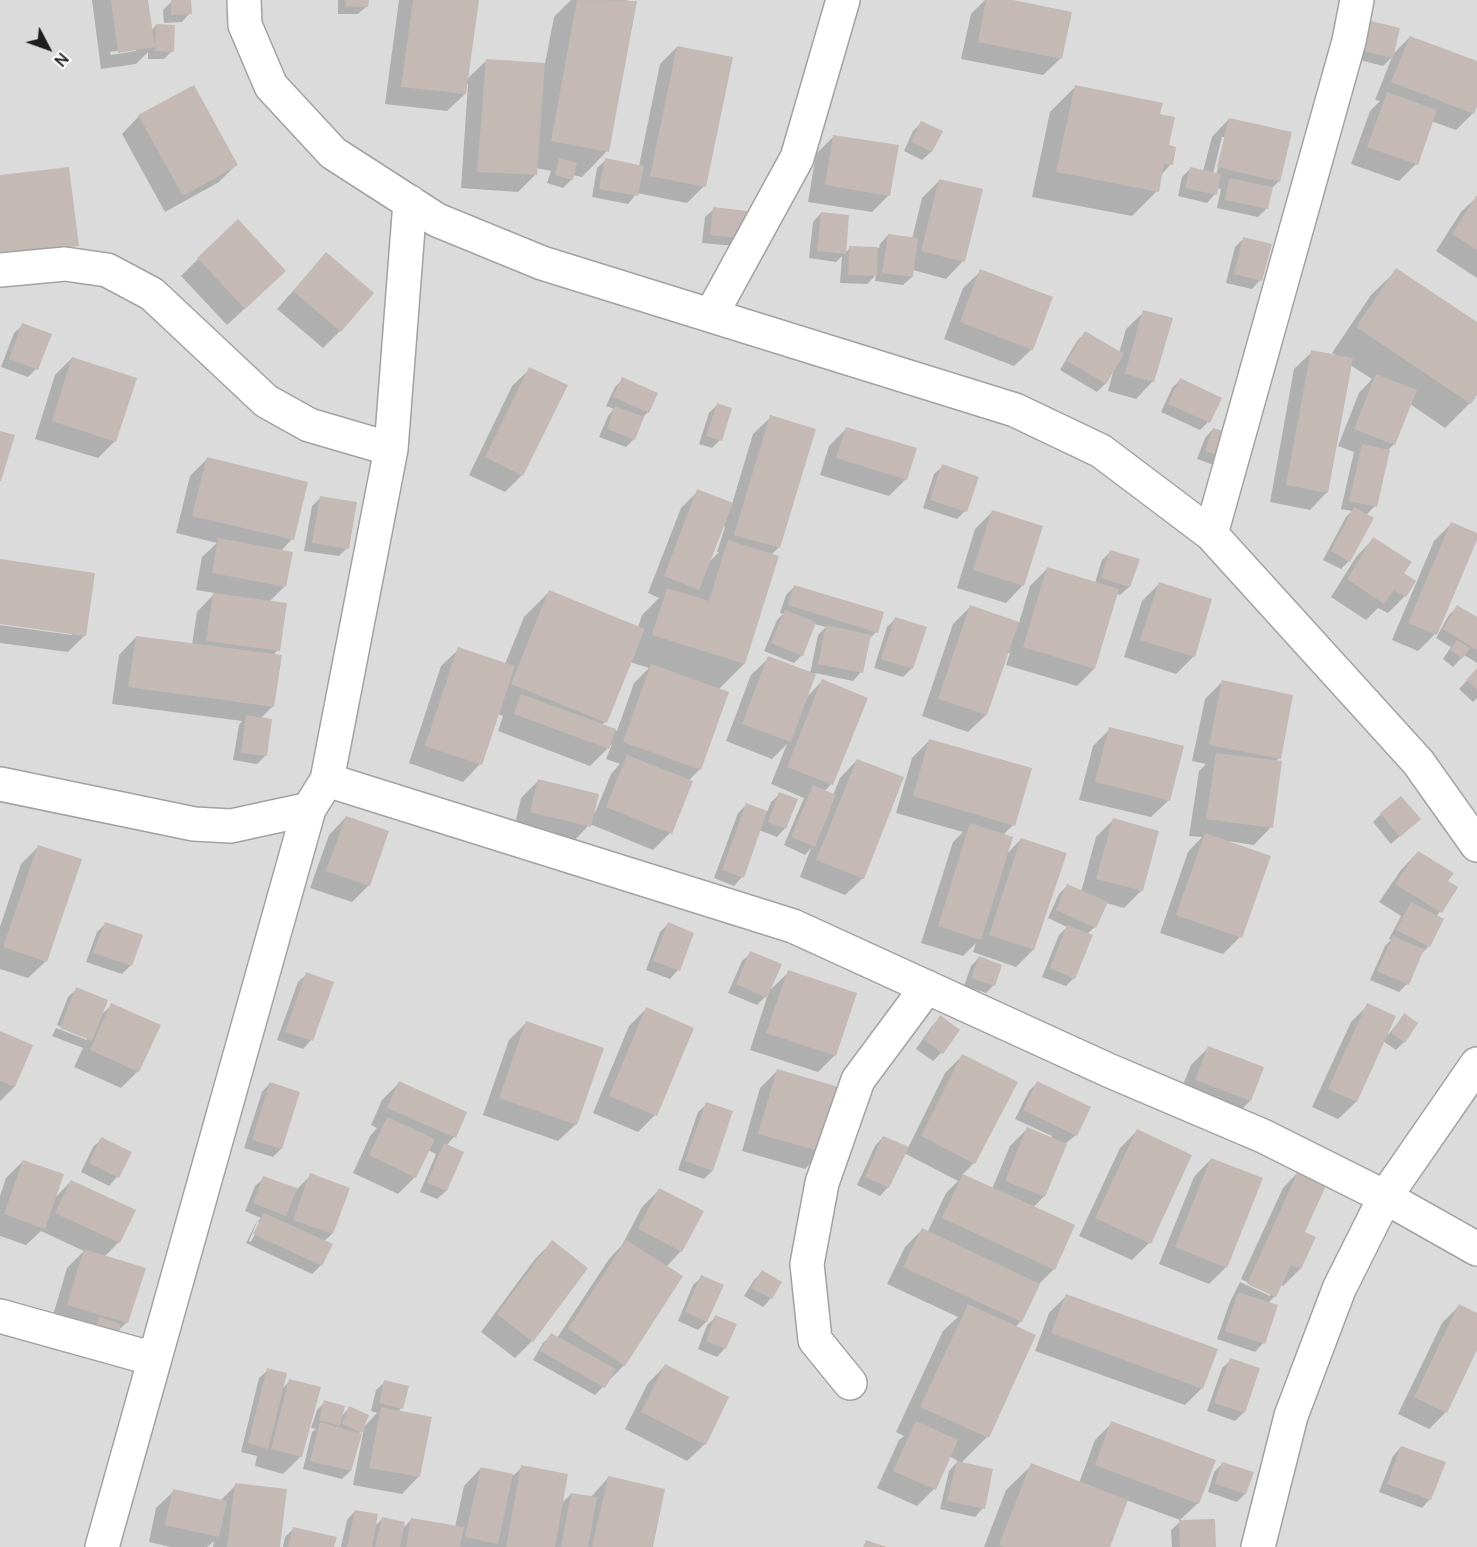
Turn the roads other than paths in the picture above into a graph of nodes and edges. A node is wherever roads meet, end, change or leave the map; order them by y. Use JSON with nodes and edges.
{"nodes":[{"id":1,"x":244,"y":0,"type":"edge"},
{"id":2,"x":843,"y":0,"type":"edge"},
{"id":3,"x":1356,"y":0,"type":"edge"},
{"id":4,"x":410,"y":202,"type":"junction"},
{"id":5,"x":0,"y":270,"type":"edge"},
{"id":6,"x":711,"y":315,"type":"junction"},
{"id":7,"x":391,"y":449,"type":"junction"},
{"id":8,"x":1211,"y":534,"type":"junction"},
{"id":9,"x":327,"y":780,"type":"junction"},
{"id":10,"x":0,"y":784,"type":"edge"},
{"id":11,"x":309,"y":809,"type":"junction"},
{"id":12,"x":1477,"y":845,"type":"edge"},
{"id":13,"x":927,"y":987,"type":"junction"},
{"id":14,"x":1477,"y":1064,"type":"edge"},
{"id":15,"x":1385,"y":1197,"type":"junction"},
{"id":16,"x":1477,"y":1249,"type":"edge"},
{"id":17,"x":0,"y":1316,"type":"edge"},
{"id":18,"x":154,"y":1359,"type":"junction"},
{"id":19,"x":850,"y":1383,"type":"dead end"},
{"id":20,"x":102,"y":1547,"type":"edge"},
{"id":21,"x":1258,"y":1547,"type":"edge"}],
"edges":[{"from":1,"to":4,"type":"street"},
{"from":2,"to":6,"type":"street"},
{"from":3,"to":8,"type":"street"},
{"from":4,"to":6,"type":"street"},
{"from":4,"to":7,"type":"street"},
{"from":5,"to":7,"type":"street"},
{"from":6,"to":8,"type":"street"},
{"from":7,"to":9,"type":"street"},
{"from":8,"to":12,"type":"street"},
{"from":9,"to":11,"type":"street"},
{"from":9,"to":13,"type":"street"},
{"from":10,"to":11,"type":"street"},
{"from":11,"to":18,"type":"street"},
{"from":13,"to":15,"type":"street"},
{"from":13,"to":19,"type":"street"},
{"from":14,"to":15,"type":"street"},
{"from":15,"to":16,"type":"street"},
{"from":15,"to":21,"type":"street"},
{"from":17,"to":18,"type":"street"},
{"from":18,"to":20,"type":"street"}]}
